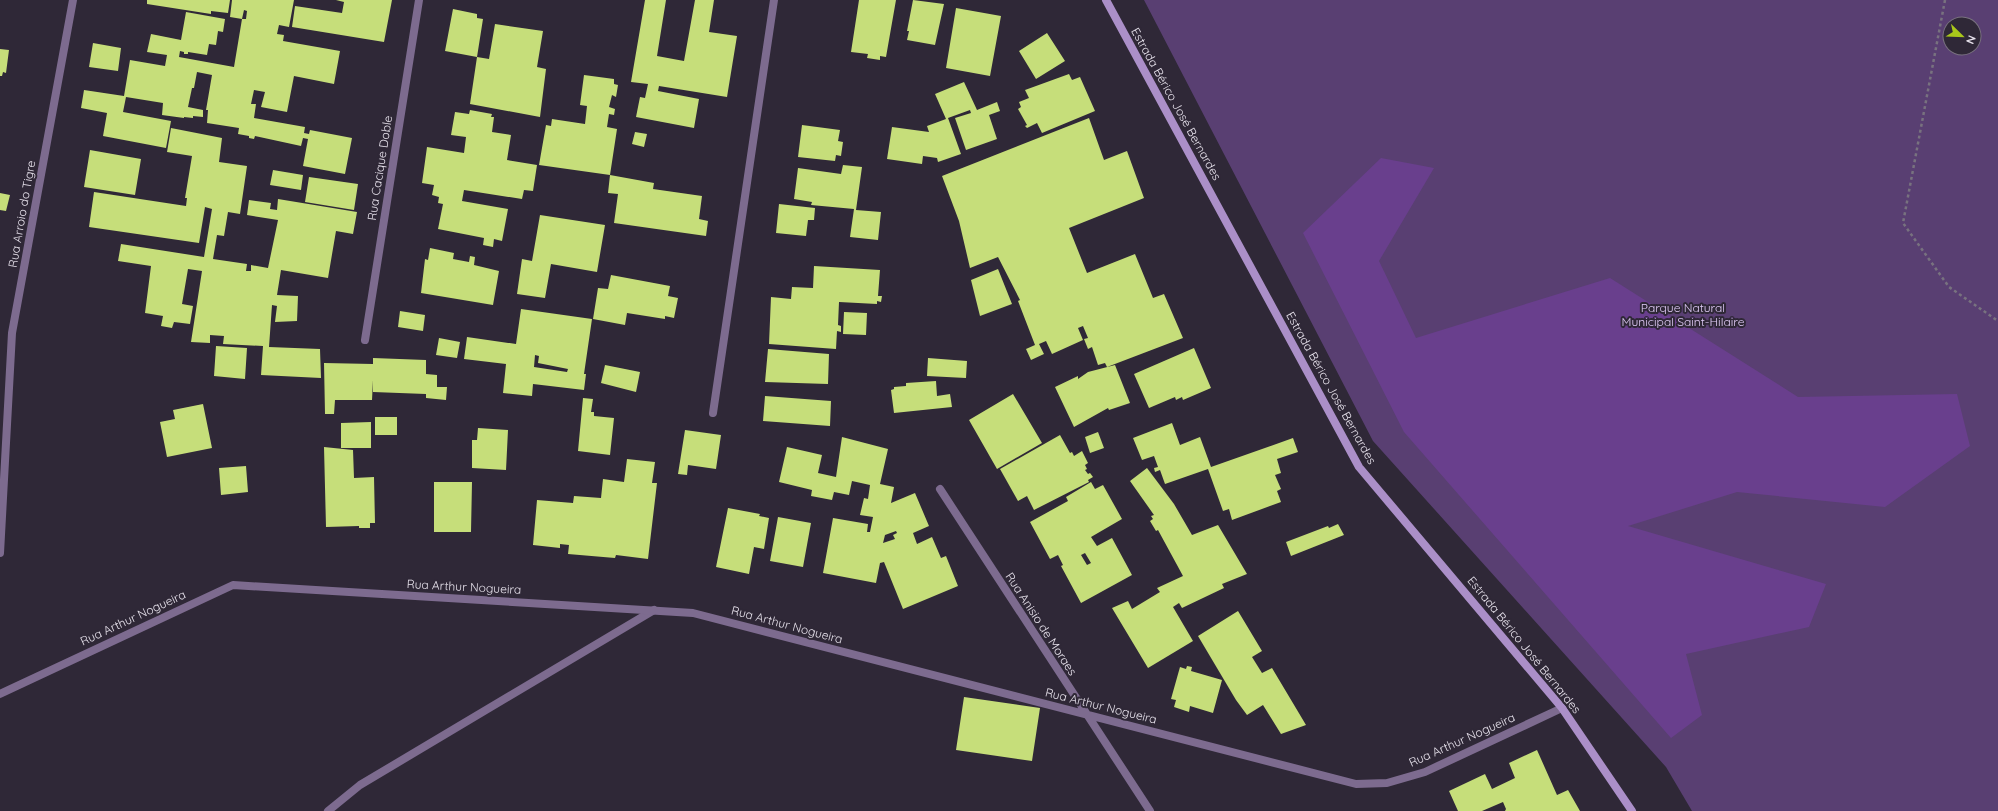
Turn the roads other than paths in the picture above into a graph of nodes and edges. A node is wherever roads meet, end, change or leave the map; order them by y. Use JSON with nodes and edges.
{"nodes":[{"id":1,"x":73,"y":0,"type":"edge"},
{"id":2,"x":419,"y":0,"type":"edge"},
{"id":3,"x":774,"y":0,"type":"edge"},
{"id":4,"x":1106,"y":0,"type":"edge"},
{"id":5,"x":365,"y":340,"type":"dead end"},
{"id":6,"x":713,"y":413,"type":"dead end"},
{"id":7,"x":940,"y":489,"type":"dead end"},
{"id":8,"x":0,"y":553,"type":"edge"},
{"id":9,"x":654,"y":610,"type":"junction"},
{"id":10,"x":0,"y":694,"type":"edge"},
{"id":11,"x":1562,"y":708,"type":"junction"},
{"id":12,"x":1086,"y":714,"type":"junction"},
{"id":13,"x":328,"y":811,"type":"edge"},
{"id":14,"x":1150,"y":811,"type":"edge"},
{"id":15,"x":1632,"y":811,"type":"edge"}],
"edges":[{"from":1,"to":8,"type":"street","name":"Rua Arroio do Tigre"},
{"from":2,"to":5,"type":"street","name":"Rua Cacique Doble"},
{"from":3,"to":6,"type":"street"},
{"from":4,"to":11,"type":"main road","name":"Estrada Bérico José Bernardes"},
{"from":7,"to":12,"type":"street","name":"Rua Anisio de Moraes"},
{"from":9,"to":10,"type":"street","name":"Rua Arthur Nogueira"},
{"from":9,"to":12,"type":"street","name":"Rua Arthur Nogueira"},
{"from":9,"to":13,"type":"street"},
{"from":11,"to":12,"type":"street","name":"Rua Arthur Nogueira"},
{"from":11,"to":15,"type":"main road","name":"Estrada Bérico José Bernardes"},
{"from":12,"to":14,"type":"street","name":"Rua Anisio de Moraes"}]}
